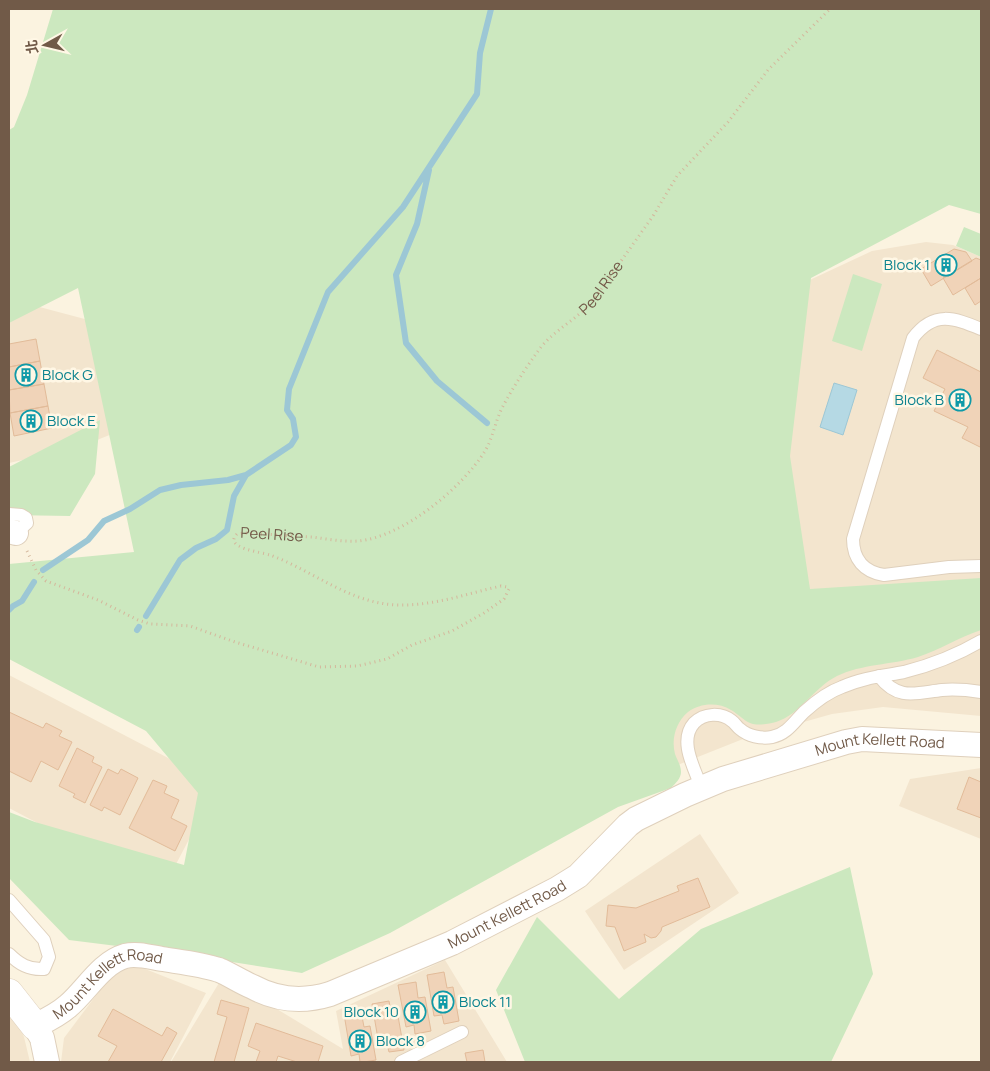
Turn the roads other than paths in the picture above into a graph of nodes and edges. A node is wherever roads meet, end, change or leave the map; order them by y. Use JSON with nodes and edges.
{"nodes":[{"id":1,"x":981,"y":330,"type":"edge"},
{"id":2,"x":981,"y":566,"type":"edge"},
{"id":3,"x":981,"y":641,"type":"edge"},
{"id":4,"x":879,"y":676,"type":"junction"},
{"id":5,"x":981,"y":692,"type":"edge"},
{"id":6,"x":981,"y":746,"type":"edge"},
{"id":7,"x":701,"y":787,"type":"junction"},
{"id":8,"x":9,"y":900,"type":"edge"},
{"id":9,"x":9,"y":954,"type":"edge"},
{"id":10,"x":9,"y":992,"type":"edge"},
{"id":11,"x":35,"y":1026,"type":"junction"},
{"id":12,"x":462,"y":1032,"type":"dead end"},
{"id":13,"x":47,"y":1062,"type":"edge"},
{"id":14,"x":400,"y":1062,"type":"edge"}],
"edges":[{"from":1,"to":2,"type":"lane"},
{"from":3,"to":4,"type":"lane"},
{"from":4,"to":5,"type":"lane"},
{"from":4,"to":7,"type":"lane"},
{"from":6,"to":7,"type":"street","name":"Mount Kellett Road"},
{"from":7,"to":11,"type":"street","name":"Mount Kellett Road"},
{"from":8,"to":9,"type":"lane"},
{"from":10,"to":11,"type":"street","name":"Mount Kellett Road"},
{"from":11,"to":13,"type":"street","name":"Mount Kellett Road"},
{"from":12,"to":14,"type":"lane"}]}
